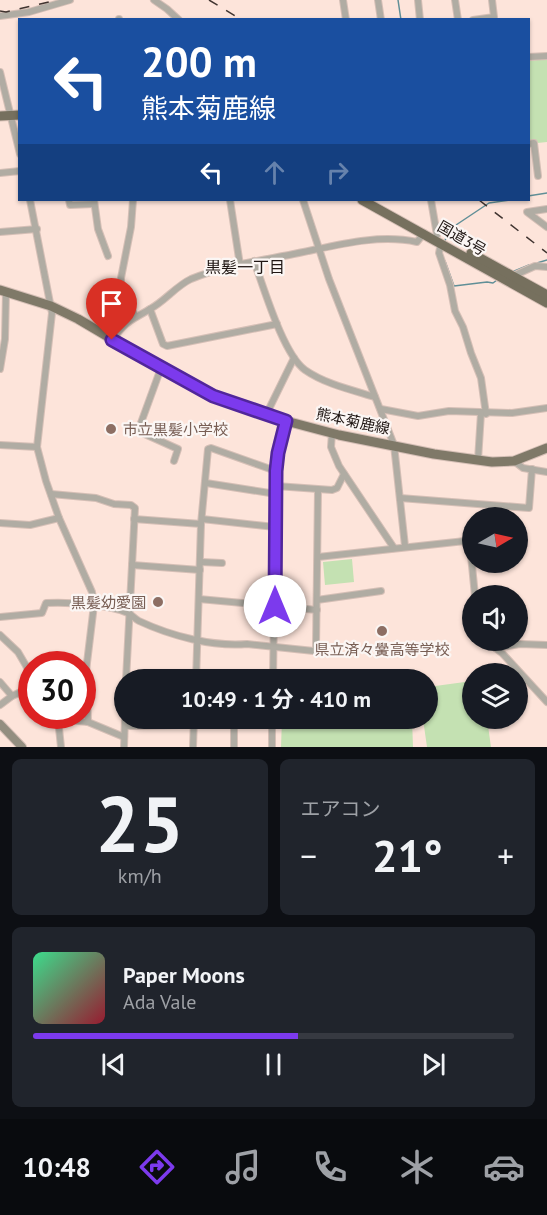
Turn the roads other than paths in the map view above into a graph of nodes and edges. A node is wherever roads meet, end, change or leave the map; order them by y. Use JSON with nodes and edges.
{"nodes":[{"id":1,"x":70,"y":0,"type":"edge"},
{"id":2,"x":154,"y":0,"type":"edge"},
{"id":3,"x":343,"y":0,"type":"edge"},
{"id":4,"x":378,"y":0,"type":"edge"},
{"id":5,"x":418,"y":0,"type":"edge"},
{"id":6,"x":455,"y":0,"type":"edge"},
{"id":7,"x":492,"y":0,"type":"edge"},
{"id":8,"x":29,"y":12,"type":"junction"},
{"id":9,"x":0,"y":16,"type":"edge"},
{"id":10,"x":30,"y":18,"type":"edge"},
{"id":11,"x":176,"y":18,"type":"edge"},
{"id":12,"x":346,"y":18,"type":"edge"},
{"id":13,"x":381,"y":18,"type":"edge"},
{"id":14,"x":420,"y":18,"type":"edge"},
{"id":15,"x":458,"y":18,"type":"edge"},
{"id":16,"x":491,"y":18,"type":"edge"},
{"id":17,"x":547,"y":56,"type":"edge"},
{"id":18,"x":530,"y":57,"type":"edge"},
{"id":19,"x":0,"y":72,"type":"edge"},
{"id":20,"x":3,"y":98,"type":"edge"},
{"id":21,"x":0,"y":116,"type":"edge"},
{"id":22,"x":16,"y":118,"type":"edge"},
{"id":23,"x":0,"y":122,"type":"edge"},
{"id":24,"x":18,"y":136,"type":"edge"},
{"id":25,"x":530,"y":144,"type":"edge"},
{"id":26,"x":18,"y":171,"type":"edge"},
{"id":27,"x":0,"y":173,"type":"edge"},
{"id":28,"x":538,"y":176,"type":"dead end"},
{"id":29,"x":30,"y":201,"type":"edge"},
{"id":30,"x":69,"y":201,"type":"edge"},
{"id":31,"x":133,"y":201,"type":"edge"},
{"id":32,"x":230,"y":201,"type":"edge"},
{"id":33,"x":303,"y":201,"type":"edge"},
{"id":34,"x":364,"y":201,"type":"edge"},
{"id":35,"x":376,"y":201,"type":"edge"},
{"id":36,"x":431,"y":201,"type":"edge"},
{"id":37,"x":94,"y":202,"type":"edge"},
{"id":38,"x":547,"y":209,"type":"edge"},
{"id":39,"x":547,"y":227,"type":"edge"},
{"id":40,"x":37,"y":229,"type":"junction"},
{"id":41,"x":0,"y":232,"type":"edge"},
{"id":42,"x":424,"y":233,"type":"junction"},
{"id":43,"x":439,"y":239,"type":"junction"},
{"id":44,"x":318,"y":248,"type":"junction"},
{"id":45,"x":108,"y":256,"type":"dead end"},
{"id":46,"x":254,"y":261,"type":"junction"},
{"id":47,"x":240,"y":265,"type":"junction"},
{"id":48,"x":547,"y":267,"type":"edge"},
{"id":49,"x":513,"y":276,"type":"junction"},
{"id":50,"x":3,"y":291,"type":"edge"},
{"id":51,"x":547,"y":295,"type":"edge"},
{"id":52,"x":547,"y":303,"type":"edge"},
{"id":53,"x":51,"y":306,"type":"junction"},
{"id":54,"x":150,"y":309,"type":"junction"},
{"id":55,"x":135,"y":316,"type":"junction"},
{"id":56,"x":277,"y":324,"type":"junction"},
{"id":57,"x":112,"y":340,"type":"junction"},
{"id":58,"x":294,"y":358,"type":"junction"},
{"id":59,"x":161,"y":368,"type":"junction"},
{"id":60,"x":0,"y":369,"type":"edge"},
{"id":61,"x":375,"y":397,"type":"junction"},
{"id":62,"x":547,"y":408,"type":"edge"},
{"id":63,"x":381,"y":409,"type":"junction"},
{"id":64,"x":483,"y":413,"type":"junction"},
{"id":65,"x":266,"y":415,"type":"junction"},
{"id":66,"x":286,"y":421,"type":"junction"},
{"id":67,"x":332,"y":433,"type":"junction"},
{"id":68,"x":0,"y":445,"type":"edge"},
{"id":69,"x":394,"y":445,"type":"junction"},
{"id":70,"x":37,"y":447,"type":"junction"},
{"id":71,"x":547,"y":448,"type":"edge"},
{"id":72,"x":478,"y":460,"type":"junction"},
{"id":73,"x":174,"y":461,"type":"dead end"},
{"id":74,"x":514,"y":461,"type":"junction"},
{"id":75,"x":532,"y":469,"type":"junction"},
{"id":76,"x":276,"y":471,"type":"junction"},
{"id":77,"x":547,"y":472,"type":"edge"},
{"id":78,"x":344,"y":474,"type":"junction"},
{"id":79,"x":206,"y":483,"type":"junction"},
{"id":80,"x":276,"y":486,"type":"junction"},
{"id":81,"x":318,"y":490,"type":"junction"},
{"id":82,"x":51,"y":494,"type":"junction"},
{"id":83,"x":276,"y":494,"type":"junction"},
{"id":84,"x":400,"y":498,"type":"junction"},
{"id":85,"x":59,"y":518,"type":"junction"},
{"id":86,"x":134,"y":519,"type":"junction"},
{"id":87,"x":202,"y":522,"type":"junction"},
{"id":88,"x":0,"y":523,"type":"edge"},
{"id":89,"x":275,"y":526,"type":"junction"},
{"id":90,"x":405,"y":546,"type":"junction"},
{"id":91,"x":394,"y":548,"type":"junction"},
{"id":92,"x":318,"y":557,"type":"junction"},
{"id":93,"x":201,"y":562,"type":"junction"},
{"id":94,"x":222,"y":563,"type":"dead end"},
{"id":95,"x":132,"y":566,"type":"junction"},
{"id":96,"x":200,"y":570,"type":"junction"},
{"id":97,"x":474,"y":585,"type":"edge"},
{"id":98,"x":381,"y":591,"type":"dead end"},
{"id":99,"x":199,"y":599,"type":"junction"},
{"id":100,"x":317,"y":600,"type":"junction"},
{"id":101,"x":94,"y":605,"type":"junction"},
{"id":102,"x":275,"y":606,"type":"junction"},
{"id":103,"x":317,"y":610,"type":"junction"},
{"id":104,"x":129,"y":613,"type":"junction"},
{"id":105,"x":0,"y":617,"type":"edge"},
{"id":106,"x":0,"y":635,"type":"edge"},
{"id":107,"x":197,"y":640,"type":"junction"},
{"id":108,"x":528,"y":644,"type":"edge"},
{"id":109,"x":547,"y":645,"type":"edge"},
{"id":110,"x":275,"y":647,"type":"junction"},
{"id":111,"x":88,"y":651,"type":"edge"},
{"id":112,"x":498,"y":651,"type":"edge"},
{"id":113,"x":18,"y":652,"type":"edge"},
{"id":114,"x":126,"y":669,"type":"edge"},
{"id":115,"x":196,"y":669,"type":"edge"},
{"id":116,"x":274,"y":669,"type":"edge"},
{"id":117,"x":0,"y":682,"type":"edge"},
{"id":118,"x":18,"y":693,"type":"edge"},
{"id":119,"x":12,"y":696,"type":"junction"},
{"id":120,"x":547,"y":702,"type":"edge"},
{"id":121,"x":0,"y":705,"type":"edge"},
{"id":122,"x":0,"y":724,"type":"edge"},
{"id":123,"x":96,"y":725,"type":"edge"},
{"id":124,"x":57,"y":729,"type":"edge"},
{"id":125,"x":125,"y":729,"type":"edge"},
{"id":126,"x":194,"y":729,"type":"edge"},
{"id":127,"x":234,"y":729,"type":"edge"},
{"id":128,"x":272,"y":729,"type":"edge"},
{"id":129,"x":124,"y":737,"type":"junction"},
{"id":130,"x":22,"y":747,"type":"edge"},
{"id":131,"x":61,"y":747,"type":"edge"},
{"id":132,"x":124,"y":747,"type":"edge"},
{"id":133,"x":193,"y":747,"type":"edge"},
{"id":134,"x":234,"y":747,"type":"edge"},
{"id":135,"x":272,"y":747,"type":"edge"}],
"edges":[{"from":1,"to":8,"type":"street"},
{"from":2,"to":11,"type":"street"},
{"from":3,"to":12,"type":"street"},
{"from":4,"to":13,"type":"street"},
{"from":5,"to":14,"type":"street"},
{"from":6,"to":15,"type":"street"},
{"from":7,"to":16,"type":"street"},
{"from":8,"to":9,"type":"street"},
{"from":8,"to":10,"type":"street"},
{"from":17,"to":18,"type":"street"},
{"from":19,"to":20,"type":"street"},
{"from":20,"to":22,"type":"street"},
{"from":21,"to":22,"type":"highway"},
{"from":22,"to":23,"type":"highway"},
{"from":22,"to":24,"type":"street"},
{"from":25,"to":28,"type":"street"},
{"from":26,"to":27,"type":"street"},
{"from":29,"to":40,"type":"street"},
{"from":30,"to":37,"type":"street"},
{"from":31,"to":55,"type":"street"},
{"from":32,"to":47,"type":"street"},
{"from":33,"to":44,"type":"street"},
{"from":34,"to":42,"type":"highway","name":"国道3号"},
{"from":35,"to":43,"type":"highway","name":"国道3号"},
{"from":36,"to":43,"type":"street"},
{"from":37,"to":45,"type":"street"},
{"from":38,"to":39,"type":"street"},
{"from":40,"to":41,"type":"street"},
{"from":40,"to":53,"type":"street"},
{"from":42,"to":43,"type":"highway","name":"国道3号"},
{"from":42,"to":44,"type":"street"},
{"from":43,"to":49,"type":"highway","name":"国道3号"},
{"from":43,"to":52,"type":"highway","name":"国道3号"},
{"from":43,"to":64,"type":"street"},
{"from":44,"to":46,"type":"street"},
{"from":44,"to":61,"type":"street"},
{"from":46,"to":47,"type":"street"},
{"from":46,"to":56,"type":"street"},
{"from":47,"to":54,"type":"street"},
{"from":48,"to":49,"type":"street"},
{"from":49,"to":51,"type":"highway","name":"国道3号"},
{"from":50,"to":53,"type":"main road","name":"熊本菊鹿線"},
{"from":50,"to":60,"type":"street"},
{"from":53,"to":57,"type":"main road","name":"熊本菊鹿線"},
{"from":53,"to":70,"type":"street"},
{"from":54,"to":55,"type":"street"},
{"from":54,"to":56,"type":"street"},
{"from":55,"to":57,"type":"street"},
{"from":56,"to":58,"type":"street"},
{"from":57,"to":59,"type":"main road","name":"熊本菊鹿線"},
{"from":58,"to":61,"type":"street"},
{"from":58,"to":65,"type":"street"},
{"from":59,"to":65,"type":"main road","name":"熊本菊鹿線"},
{"from":59,"to":73,"type":"street"},
{"from":61,"to":63,"type":"street"},
{"from":62,"to":64,"type":"street"},
{"from":63,"to":64,"type":"street"},
{"from":63,"to":69,"type":"street"},
{"from":64,"to":72,"type":"street"},
{"from":65,"to":66,"type":"main road","name":"熊本菊鹿線"},
{"from":66,"to":67,"type":"main road","name":"熊本菊鹿線"},
{"from":66,"to":76,"type":"street"},
{"from":67,"to":69,"type":"main road","name":"熊本菊鹿線"},
{"from":67,"to":78,"type":"street"},
{"from":68,"to":70,"type":"street"},
{"from":69,"to":72,"type":"main road","name":"熊本菊鹿線"},
{"from":69,"to":84,"type":"street"},
{"from":70,"to":82,"type":"street"},
{"from":71,"to":74,"type":"main road","name":"熊本菊鹿線"},
{"from":72,"to":74,"type":"main road","name":"熊本菊鹿線"},
{"from":74,"to":75,"type":"street"},
{"from":75,"to":77,"type":"street"},
{"from":75,"to":84,"type":"street"},
{"from":76,"to":79,"type":"street"},
{"from":76,"to":80,"type":"street"},
{"from":78,"to":81,"type":"street"},
{"from":78,"to":91,"type":"street"},
{"from":79,"to":83,"type":"street"},
{"from":79,"to":87,"type":"street"},
{"from":80,"to":81,"type":"street"},
{"from":80,"to":83,"type":"street"},
{"from":81,"to":92,"type":"street"},
{"from":82,"to":85,"type":"street"},
{"from":82,"to":86,"type":"street"},
{"from":83,"to":89,"type":"street"},
{"from":84,"to":90,"type":"street"},
{"from":85,"to":88,"type":"street"},
{"from":85,"to":101,"type":"street"},
{"from":86,"to":87,"type":"street"},
{"from":86,"to":95,"type":"street"},
{"from":87,"to":89,"type":"street"},
{"from":87,"to":93,"type":"street"},
{"from":89,"to":102,"type":"street"},
{"from":90,"to":91,"type":"street"},
{"from":90,"to":97,"type":"street"},
{"from":91,"to":92,"type":"street"},
{"from":92,"to":100,"type":"street"},
{"from":93,"to":94,"type":"street"},
{"from":93,"to":96,"type":"street"},
{"from":95,"to":96,"type":"street"},
{"from":95,"to":104,"type":"street"},
{"from":96,"to":99,"type":"street"},
{"from":98,"to":100,"type":"street"},
{"from":99,"to":102,"type":"street"},
{"from":99,"to":107,"type":"street"},
{"from":100,"to":103,"type":"street"},
{"from":101,"to":104,"type":"street"},
{"from":101,"to":105,"type":"street"},
{"from":101,"to":111,"type":"street"},
{"from":102,"to":103,"type":"street"},
{"from":102,"to":110,"type":"street"},
{"from":103,"to":110,"type":"street"},
{"from":104,"to":107,"type":"street"},
{"from":104,"to":114,"type":"street"},
{"from":106,"to":113,"type":"street"},
{"from":107,"to":110,"type":"street"},
{"from":107,"to":115,"type":"street"},
{"from":108,"to":109,"type":"street"},
{"from":110,"to":116,"type":"street"},
{"from":112,"to":120,"type":"street"},
{"from":117,"to":119,"type":"street"},
{"from":118,"to":119,"type":"street"},
{"from":119,"to":121,"type":"street"},
{"from":122,"to":130,"type":"main road"},
{"from":123,"to":129,"type":"street"},
{"from":124,"to":131,"type":"street"},
{"from":125,"to":129,"type":"street"},
{"from":126,"to":133,"type":"street"},
{"from":127,"to":134,"type":"street"},
{"from":128,"to":135,"type":"street"},
{"from":129,"to":132,"type":"street"}]}
